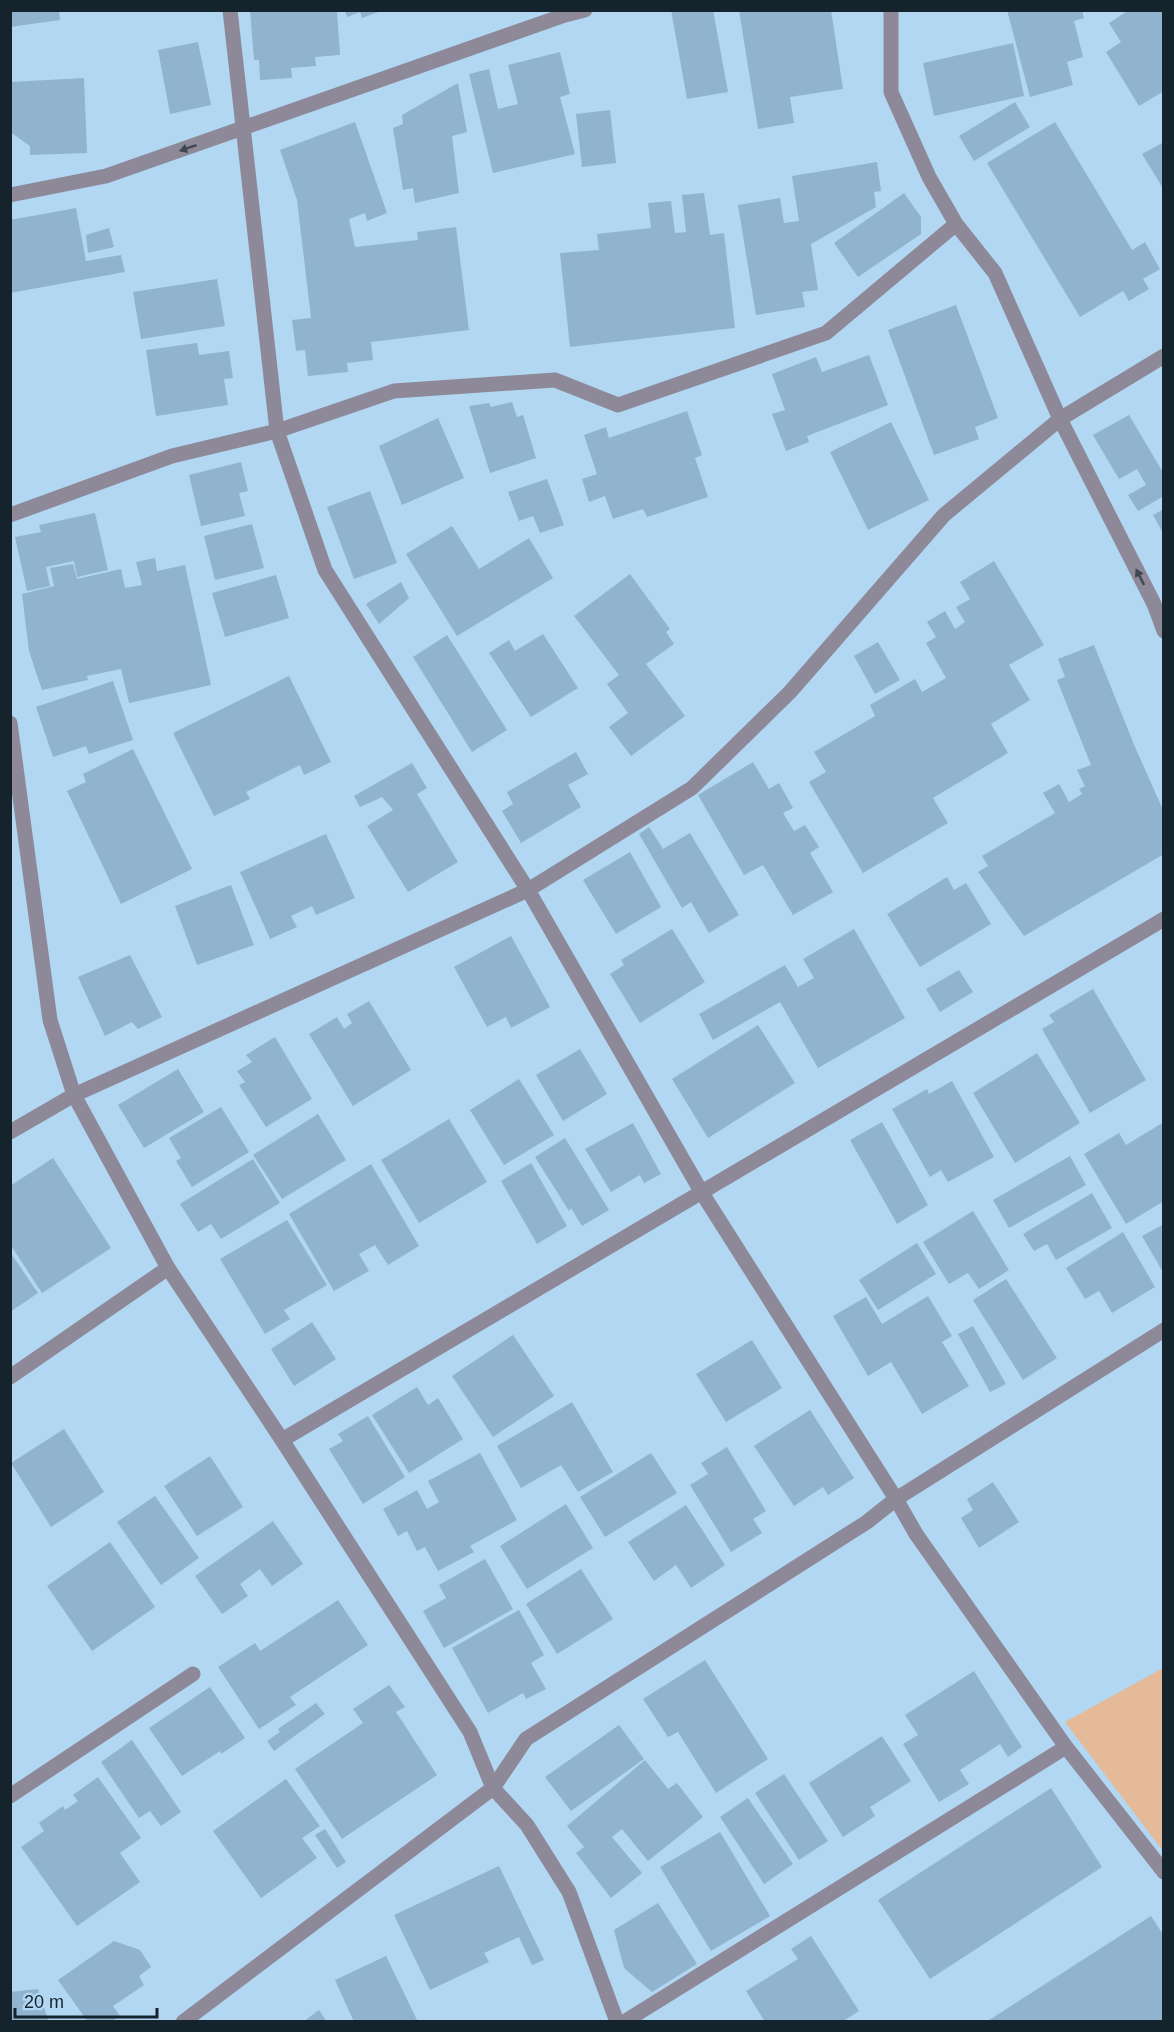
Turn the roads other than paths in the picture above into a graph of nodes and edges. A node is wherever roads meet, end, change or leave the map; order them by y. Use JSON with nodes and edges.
{"nodes":[{"id":1,"x":230,"y":10,"type":"edge"},
{"id":2,"x":585,"y":10,"type":"edge"},
{"id":3,"x":891,"y":10,"type":"edge"},
{"id":4,"x":244,"y":129,"type":"junction"},
{"id":5,"x":10,"y":195,"type":"edge"},
{"id":6,"x":956,"y":224,"type":"junction"},
{"id":7,"x":1164,"y":356,"type":"edge"},
{"id":8,"x":1060,"y":419,"type":"junction"},
{"id":9,"x":277,"y":431,"type":"junction"},
{"id":10,"x":10,"y":515,"type":"edge"},
{"id":11,"x":1164,"y":631,"type":"edge"},
{"id":12,"x":10,"y":723,"type":"edge"},
{"id":13,"x":18,"y":834,"type":"edge"},
{"id":14,"x":528,"y":890,"type":"junction"},
{"id":15,"x":1164,"y":919,"type":"edge"},
{"id":16,"x":74,"y":1095,"type":"junction"},
{"id":17,"x":10,"y":1132,"type":"edge"},
{"id":18,"x":702,"y":1193,"type":"junction"},
{"id":19,"x":168,"y":1268,"type":"junction"},
{"id":20,"x":1164,"y":1330,"type":"edge"},
{"id":21,"x":10,"y":1377,"type":"edge"},
{"id":22,"x":282,"y":1440,"type":"junction"},
{"id":23,"x":896,"y":1499,"type":"junction"},
{"id":24,"x":193,"y":1674,"type":"dead end"},
{"id":25,"x":1066,"y":1747,"type":"junction"},
{"id":26,"x":493,"y":1788,"type":"junction"},
{"id":27,"x":10,"y":1796,"type":"edge"},
{"id":28,"x":1164,"y":1872,"type":"edge"},
{"id":29,"x":183,"y":2022,"type":"edge"},
{"id":30,"x":616,"y":2022,"type":"edge"},
{"id":31,"x":624,"y":2022,"type":"edge"}],
"edges":[{"from":1,"to":4,"type":"street"},
{"from":2,"to":4,"type":"street"},
{"from":3,"to":6,"type":"street"},
{"from":4,"to":5,"type":"street","one_way":true},
{"from":4,"to":9,"type":"street"},
{"from":6,"to":8,"type":"street"},
{"from":6,"to":9,"type":"street"},
{"from":7,"to":8,"type":"street"},
{"from":11,"to":8,"type":"street","one_way":true},
{"from":8,"to":14,"type":"street"},
{"from":9,"to":10,"type":"street"},
{"from":9,"to":14,"type":"street"},
{"from":12,"to":13,"type":"street"},
{"from":13,"to":16,"type":"street"},
{"from":14,"to":16,"type":"street"},
{"from":14,"to":18,"type":"street"},
{"from":15,"to":18,"type":"street"},
{"from":16,"to":17,"type":"street"},
{"from":16,"to":19,"type":"street"},
{"from":18,"to":22,"type":"street"},
{"from":18,"to":23,"type":"street"},
{"from":19,"to":21,"type":"street"},
{"from":19,"to":22,"type":"street"},
{"from":20,"to":23,"type":"street"},
{"from":22,"to":26,"type":"street"},
{"from":23,"to":25,"type":"street"},
{"from":23,"to":26,"type":"street"},
{"from":24,"to":27,"type":"street"},
{"from":25,"to":28,"type":"street"},
{"from":25,"to":31,"type":"street"},
{"from":26,"to":29,"type":"street"},
{"from":26,"to":30,"type":"street"}]}
